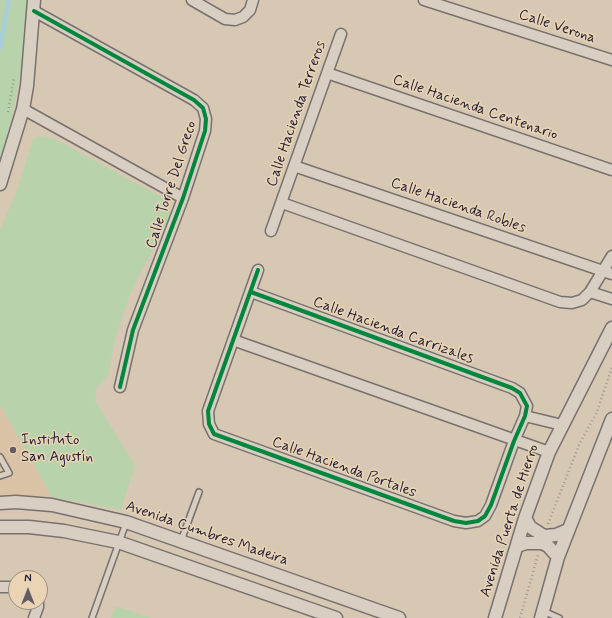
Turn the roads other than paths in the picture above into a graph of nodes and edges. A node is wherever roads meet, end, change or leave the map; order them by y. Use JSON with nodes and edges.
{"nodes":[{"id":1,"x":192,"y":0,"type":"edge"},
{"id":2,"x":254,"y":0,"type":"edge"},
{"id":3,"x":424,"y":0,"type":"edge"},
{"id":4,"x":34,"y":6,"type":"edge"},
{"id":5,"x":340,"y":34,"type":"dead end"},
{"id":6,"x":612,"y":60,"type":"edge"},
{"id":7,"x":327,"y":73,"type":"junction"},
{"id":8,"x":23,"y":109,"type":"junction"},
{"id":9,"x":294,"y":166,"type":"junction"},
{"id":10,"x":612,"y":170,"type":"edge"},
{"id":11,"x":0,"y":184,"type":"edge"},
{"id":12,"x":183,"y":198,"type":"junction"},
{"id":13,"x":282,"y":203,"type":"junction"},
{"id":14,"x":271,"y":231,"type":"dead end"},
{"id":15,"x":612,"y":256,"type":"edge"},
{"id":16,"x":258,"y":270,"type":"dead end"},
{"id":17,"x":608,"y":272,"type":"edge"},
{"id":18,"x":251,"y":292,"type":"junction"},
{"id":19,"x":590,"y":292,"type":"junction"},
{"id":20,"x":612,"y":299,"type":"edge"},
{"id":21,"x":612,"y":328,"type":"edge"},
{"id":22,"x":233,"y":340,"type":"junction"},
{"id":23,"x":120,"y":387,"type":"dead end"},
{"id":24,"x":525,"y":416,"type":"junction"},
{"id":25,"x":562,"y":425,"type":"junction"},
{"id":26,"x":611,"y":426,"type":"edge"},
{"id":27,"x":514,"y":441,"type":"junction"},
{"id":28,"x":549,"y":452,"type":"junction"},
{"id":29,"x":0,"y":457,"type":"edge"},
{"id":30,"x":0,"y":476,"type":"edge"},
{"id":31,"x":199,"y":492,"type":"dead end"},
{"id":32,"x":0,"y":503,"type":"edge"},
{"id":33,"x":525,"y":518,"type":"junction"},
{"id":34,"x":126,"y":522,"type":"junction"},
{"id":35,"x":0,"y":527,"type":"edge"},
{"id":36,"x":568,"y":530,"type":"junction"},
{"id":37,"x":543,"y":539,"type":"junction"},
{"id":38,"x":181,"y":541,"type":"junction"},
{"id":39,"x":118,"y":542,"type":"junction"},
{"id":40,"x":517,"y":546,"type":"junction"},
{"id":41,"x":558,"y":557,"type":"junction"},
{"id":42,"x":542,"y":615,"type":"edge"},
{"id":43,"x":92,"y":618,"type":"edge"},
{"id":44,"x":336,"y":618,"type":"edge"},
{"id":45,"x":399,"y":618,"type":"edge"},
{"id":46,"x":495,"y":618,"type":"edge"},
{"id":47,"x":559,"y":618,"type":"edge"}],
"edges":[{"from":1,"to":2,"type":"street"},
{"from":3,"to":6,"type":"street","name":"Calle Verona"},
{"from":4,"to":8,"type":"street"},
{"from":4,"to":12,"type":"street","name":"Calle Torre Del Greco"},
{"from":5,"to":7,"type":"street","name":"Calle Hacienda Terreros"},
{"from":7,"to":9,"type":"street","name":"Calle Hacienda Terreros"},
{"from":7,"to":10,"type":"street","name":"Calle Hacienda Centenario"},
{"from":8,"to":11,"type":"street"},
{"from":8,"to":12,"type":"street","name":"Calle Torre Del Greco"},
{"from":9,"to":13,"type":"street","name":"Calle Hacienda Terreros"},
{"from":9,"to":17,"type":"street","name":"Calle Hacienda Robles"},
{"from":12,"to":23,"type":"street","name":"Calle Torre Del Greco"},
{"from":13,"to":14,"type":"street","name":"Calle Hacienda Terreros"},
{"from":13,"to":19,"type":"street"},
{"from":15,"to":17,"type":"street"},
{"from":16,"to":18,"type":"street"},
{"from":17,"to":19,"type":"street"},
{"from":18,"to":22,"type":"street"},
{"from":18,"to":24,"type":"street","name":"Calle Hacienda Carrizales"},
{"from":19,"to":20,"type":"street"},
{"from":21,"to":25,"type":"street","name":"Avenida Puerta de Hierro"},
{"from":22,"to":27,"type":"street"},
{"from":22,"to":27,"type":"street","name":"Calle Hacienda Portales"},
{"from":24,"to":25,"type":"street"},
{"from":24,"to":27,"type":"street"},
{"from":25,"to":28,"type":"street","name":"Avenida Puerta de Hierro"},
{"from":26,"to":36,"type":"street"},
{"from":27,"to":28,"type":"street"},
{"from":28,"to":33,"type":"street","name":"Avenida Puerta de Hierro"},
{"from":29,"to":30,"type":"lane"},
{"from":31,"to":38,"type":"lane"},
{"from":32,"to":34,"type":"street","name":"Avenida Cumbres Madeira"},
{"from":33,"to":37,"type":"street"},
{"from":33,"to":40,"type":"street","name":"Avenida Puerta de Hierro"},
{"from":34,"to":38,"type":"street","name":"Avenida Cumbres Madeira"},
{"from":34,"to":39,"type":"lane"},
{"from":35,"to":39,"type":"street"},
{"from":36,"to":37,"type":"street"},
{"from":36,"to":41,"type":"street"},
{"from":37,"to":40,"type":"street"},
{"from":37,"to":41,"type":"street"},
{"from":38,"to":45,"type":"street","name":"Avenida Cumbres Madeira"},
{"from":39,"to":43,"type":"lane"},
{"from":39,"to":44,"type":"street"},
{"from":40,"to":46,"type":"street","name":"Avenida Puerta de Hierro"},
{"from":41,"to":42,"type":"street"},
{"from":42,"to":47,"type":"lane"}]}
